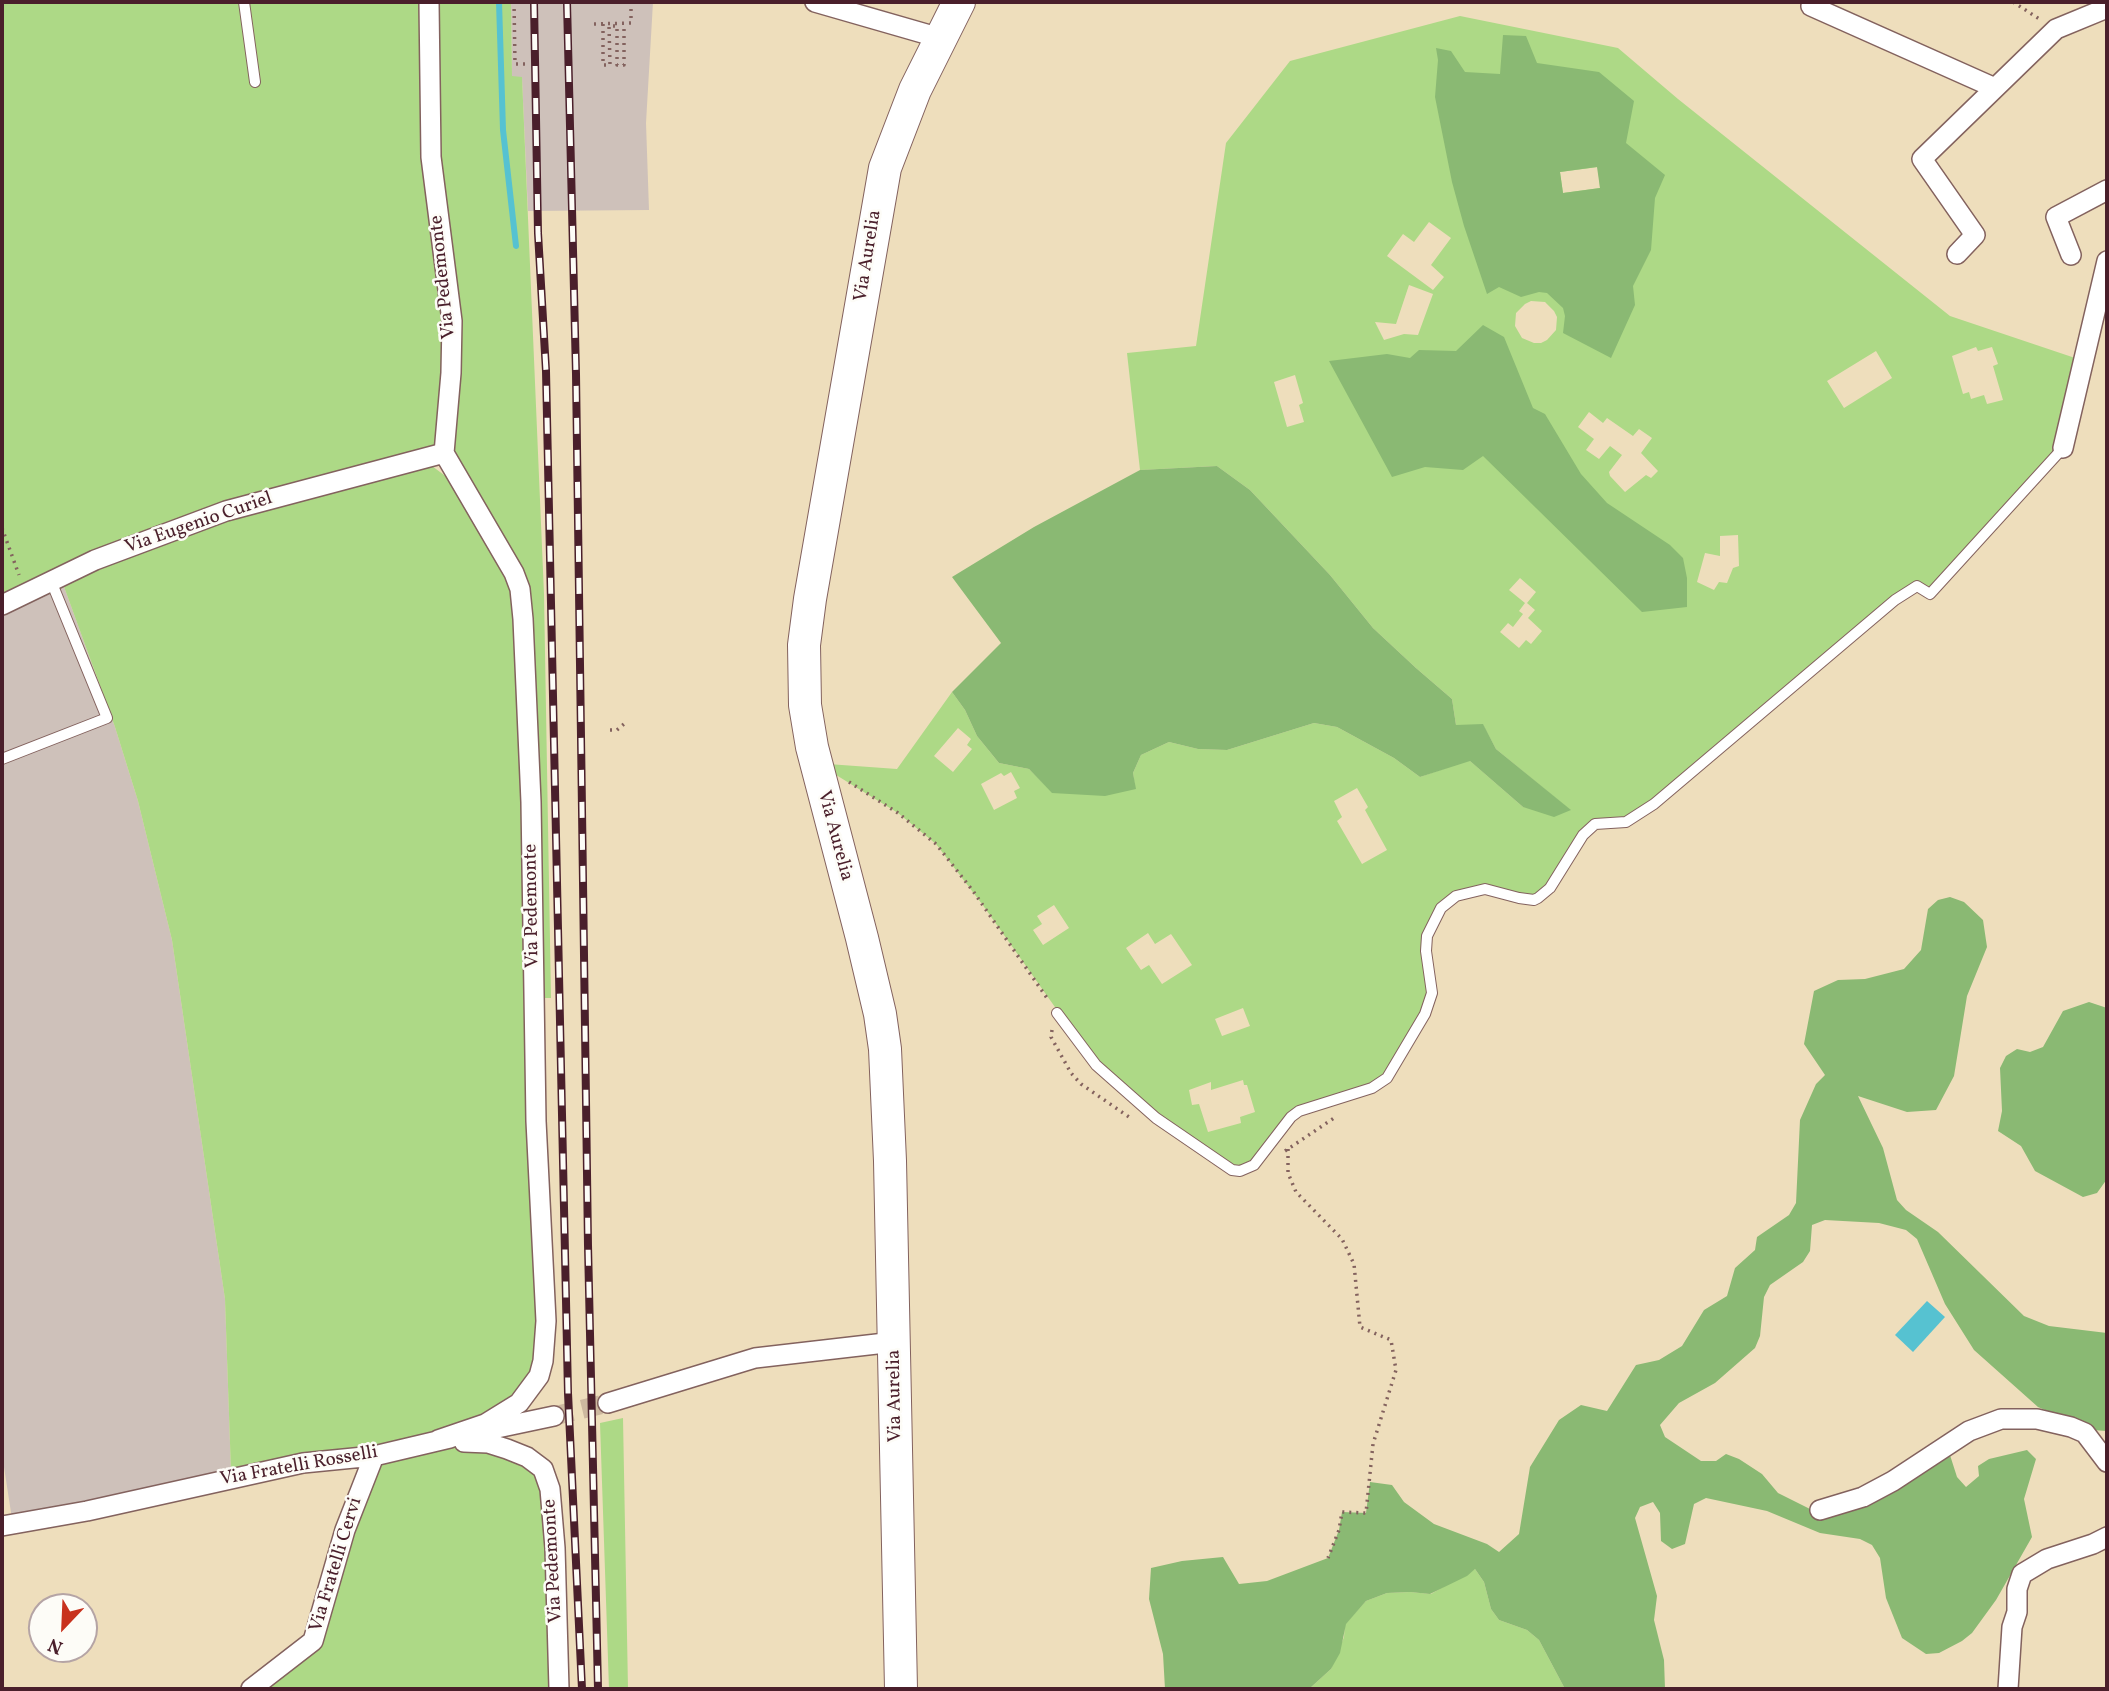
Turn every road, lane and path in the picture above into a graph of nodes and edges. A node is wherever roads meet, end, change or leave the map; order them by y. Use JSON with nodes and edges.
{"nodes":[{"id":1,"x":244,"y":2,"type":"edge"},
{"id":2,"x":429,"y":2,"type":"edge"},
{"id":3,"x":514,"y":2,"type":"edge"},
{"id":4,"x":631,"y":2,"type":"edge"},
{"id":5,"x":814,"y":2,"type":"edge"},
{"id":6,"x":959,"y":2,"type":"edge"},
{"id":7,"x":2013,"y":2,"type":"edge"},
{"id":8,"x":1811,"y":6,"type":"dead end"},
{"id":9,"x":851,"y":7,"type":"edge"},
{"id":10,"x":2107,"y":8,"type":"edge"},
{"id":11,"x":624,"y":23,"type":"junction"},
{"id":12,"x":594,"y":24,"type":"dead end"},
{"id":13,"x":603,"y":24,"type":"junction"},
{"id":14,"x":2056,"y":29,"type":"junction"},
{"id":15,"x":940,"y":38,"type":"junction"},
{"id":16,"x":528,"y":64,"type":"dead end"},
{"id":17,"x":255,"y":82,"type":"dead end"},
{"id":18,"x":1995,"y":88,"type":"junction"},
{"id":19,"x":2107,"y":190,"type":"edge"},
{"id":20,"x":1957,"y":254,"type":"dead end"},
{"id":21,"x":2071,"y":255,"type":"dead end"},
{"id":22,"x":2107,"y":261,"type":"edge"},
{"id":23,"x":2063,"y":449,"type":"joint"},
{"id":24,"x":444,"y":453,"type":"junction"},
{"id":25,"x":2,"y":528,"type":"edge"},
{"id":26,"x":51,"y":581,"type":"junction"},
{"id":27,"x":26,"y":593,"type":"junction"},
{"id":28,"x":2,"y":604,"type":"edge"},
{"id":29,"x":624,"y":724,"type":"dead end"},
{"id":30,"x":610,"y":730,"type":"dead end"},
{"id":31,"x":2,"y":759,"type":"edge"},
{"id":32,"x":817,"y":766,"type":"junction"},
{"id":33,"x":1056,"y":1013,"type":"joint"},
{"id":34,"x":1288,"y":1149,"type":"dead end"},
{"id":35,"x":894,"y":1342,"type":"junction"},
{"id":36,"x":608,"y":1403,"type":"tunnel mouth"},
{"id":37,"x":554,"y":1416,"type":"tunnel mouth"},
{"id":38,"x":438,"y":1440,"type":"junction"},
{"id":39,"x":374,"y":1456,"type":"junction"},
{"id":40,"x":2107,"y":1462,"type":"edge"},
{"id":41,"x":1820,"y":1510,"type":"dead end"},
{"id":42,"x":2,"y":1526,"type":"edge"},
{"id":43,"x":2107,"y":1536,"type":"edge"},
{"id":44,"x":1328,"y":1558,"type":"dead end"},
{"id":45,"x":251,"y":1689,"type":"edge"},
{"id":46,"x":559,"y":1689,"type":"edge"},
{"id":47,"x":901,"y":1689,"type":"edge"},
{"id":48,"x":2008,"y":1689,"type":"edge"}],
"edges":[{"from":1,"to":17,"type":"lane"},
{"from":2,"to":24,"type":"street","name":"Via Pedemonte"},
{"from":3,"to":16,"type":"path"},
{"from":4,"to":11,"type":"path"},
{"from":5,"to":9,"type":"street"},
{"from":6,"to":15,"type":"main road","name":"Via Aurelia"},
{"from":7,"to":14,"type":"path"},
{"from":8,"to":18,"type":"street"},
{"from":9,"to":15,"type":"street"},
{"from":10,"to":14,"type":"street"},
{"from":11,"to":13,"type":"path"},
{"from":11,"to":13,"type":"path"},
{"from":12,"to":13,"type":"path"},
{"from":14,"to":18,"type":"street"},
{"from":15,"to":32,"type":"main road","name":"Via Aurelia"},
{"from":18,"to":20,"type":"street"},
{"from":19,"to":21,"type":"street"},
{"from":22,"to":23,"type":"street"},
{"from":23,"to":33,"type":"lane"},
{"from":24,"to":26,"type":"street","name":"Via Eugenio Curiel"},
{"from":24,"to":38,"type":"street","name":"Via Pedemonte"},
{"from":25,"to":27,"type":"path"},
{"from":26,"to":27,"type":"street","name":"Via Eugenio Curiel"},
{"from":26,"to":31,"type":"lane"},
{"from":27,"to":28,"type":"street","name":"Via Eugenio Curiel"},
{"from":29,"to":30,"type":"path"},
{"from":32,"to":33,"type":"path"},
{"from":32,"to":35,"type":"main road","name":"Via Aurelia"},
{"from":34,"to":44,"type":"path"},
{"from":35,"to":36,"type":"street"},
{"from":35,"to":47,"type":"main road","name":"Via Aurelia"},
{"from":37,"to":38,"type":"street","name":"Via Fratelli Rosselli"},
{"from":38,"to":39,"type":"street","name":"Via Fratelli Rosselli"},
{"from":38,"to":46,"type":"street","name":"Via Pedemonte"},
{"from":39,"to":42,"type":"street","name":"Via Fratelli Rosselli"},
{"from":39,"to":45,"type":"street","name":"Via Fratelli Cervi"},
{"from":40,"to":41,"type":"street"},
{"from":43,"to":48,"type":"street"}]}
